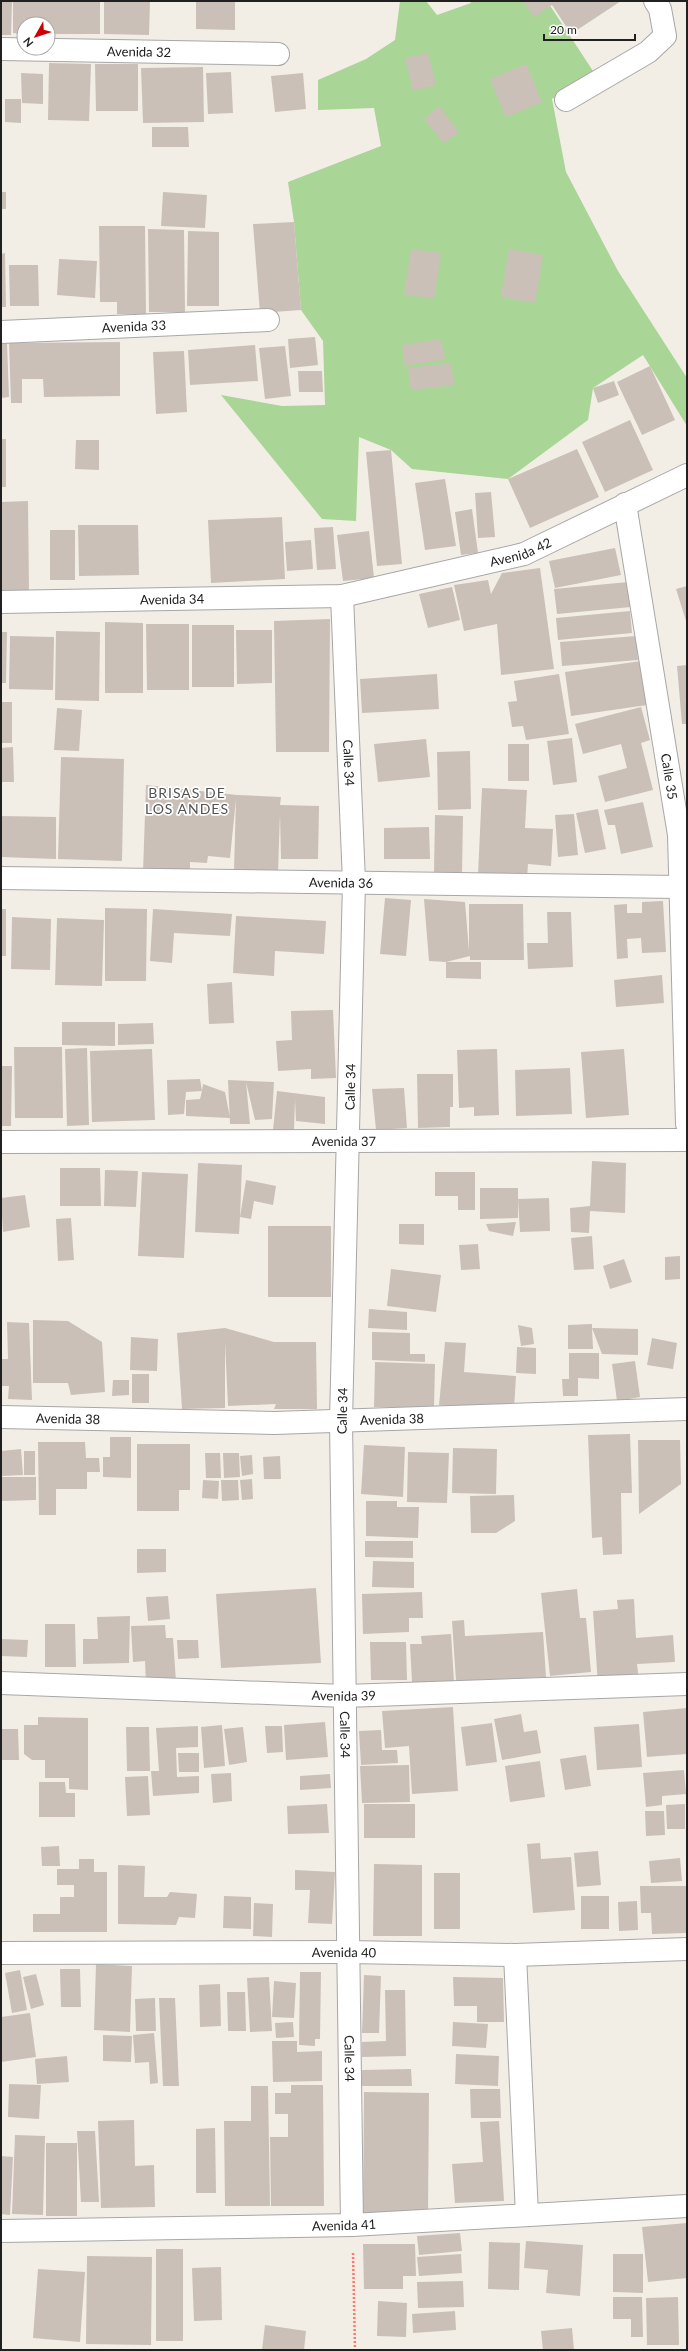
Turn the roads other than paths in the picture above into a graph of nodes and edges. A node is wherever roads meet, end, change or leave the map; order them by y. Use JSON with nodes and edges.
{"nodes":[{"id":1,"x":655,"y":1,"type":"edge"},
{"id":2,"x":1,"y":49,"type":"edge"},
{"id":3,"x":278,"y":54,"type":"dead end"},
{"id":4,"x":566,"y":100,"type":"dead end"},
{"id":5,"x":268,"y":320,"type":"dead end"},
{"id":6,"x":1,"y":332,"type":"edge"},
{"id":7,"x":687,"y":475,"type":"edge"},
{"id":8,"x":625,"y":504,"type":"junction"},
{"id":9,"x":342,"y":596,"type":"junction"},
{"id":10,"x":1,"y":602,"type":"edge"},
{"id":11,"x":683,"y":834,"type":"edge"},
{"id":12,"x":1,"y":878,"type":"edge"},
{"id":13,"x":354,"y":882,"type":"junction"},
{"id":14,"x":681,"y":887,"type":"junction"},
{"id":15,"x":687,"y":1124,"type":"edge"},
{"id":16,"x":687,"y":1140,"type":"edge"},
{"id":17,"x":1,"y":1142,"type":"edge"},
{"id":18,"x":349,"y":1142,"type":"junction"},
{"id":19,"x":687,"y":1409,"type":"edge"},
{"id":20,"x":1,"y":1417,"type":"edge"},
{"id":21,"x":341,"y":1421,"type":"junction"},
{"id":22,"x":1,"y":1683,"type":"edge"},
{"id":23,"x":687,"y":1684,"type":"edge"},
{"id":24,"x":345,"y":1696,"type":"junction"},
{"id":25,"x":687,"y":1949,"type":"edge"},
{"id":26,"x":348,"y":1952,"type":"junction"},
{"id":27,"x":1,"y":1954,"type":"edge"},
{"id":28,"x":515,"y":1955,"type":"junction"},
{"id":29,"x":687,"y":2206,"type":"edge"},
{"id":30,"x":527,"y":2215,"type":"junction"},
{"id":31,"x":352,"y":2226,"type":"junction"},
{"id":32,"x":1,"y":2231,"type":"edge"}],
"edges":[{"from":1,"to":4,"type":"street"},
{"from":2,"to":3,"type":"street","name":"Avenida 32"},
{"from":5,"to":6,"type":"street","name":"Avenida 33"},
{"from":7,"to":8,"type":"street","name":"Avenida 42"},
{"from":8,"to":9,"type":"street","name":"Avenida 42"},
{"from":8,"to":11,"type":"street","name":"Calle 35"},
{"from":9,"to":10,"type":"street","name":"Avenida 34"},
{"from":9,"to":13,"type":"street","name":"Calle 34"},
{"from":11,"to":14,"type":"street","name":"Calle 35"},
{"from":12,"to":13,"type":"street","name":"Avenida 36"},
{"from":13,"to":14,"type":"street","name":"Avenida 36"},
{"from":13,"to":18,"type":"street","name":"Calle 34"},
{"from":14,"to":15,"type":"street","name":"Calle 35"},
{"from":16,"to":18,"type":"street","name":"Avenida 37"},
{"from":17,"to":18,"type":"street","name":"Avenida 37"},
{"from":18,"to":21,"type":"street","name":"Calle 34"},
{"from":19,"to":21,"type":"street","name":"Avenida 38"},
{"from":20,"to":21,"type":"street","name":"Avenida 38"},
{"from":21,"to":24,"type":"street","name":"Calle 34"},
{"from":22,"to":24,"type":"street","name":"Avenida 39"},
{"from":23,"to":24,"type":"street","name":"Avenida 39"},
{"from":24,"to":26,"type":"street","name":"Calle 34"},
{"from":25,"to":28,"type":"street","name":"Avenida 40"},
{"from":26,"to":27,"type":"street","name":"Avenida 40"},
{"from":26,"to":28,"type":"street","name":"Avenida 40"},
{"from":26,"to":31,"type":"street","name":"Calle 34"},
{"from":28,"to":30,"type":"street"},
{"from":29,"to":30,"type":"street","name":"Avenida 41"},
{"from":30,"to":31,"type":"street","name":"Avenida 41"},
{"from":31,"to":32,"type":"street","name":"Avenida 41"}]}
